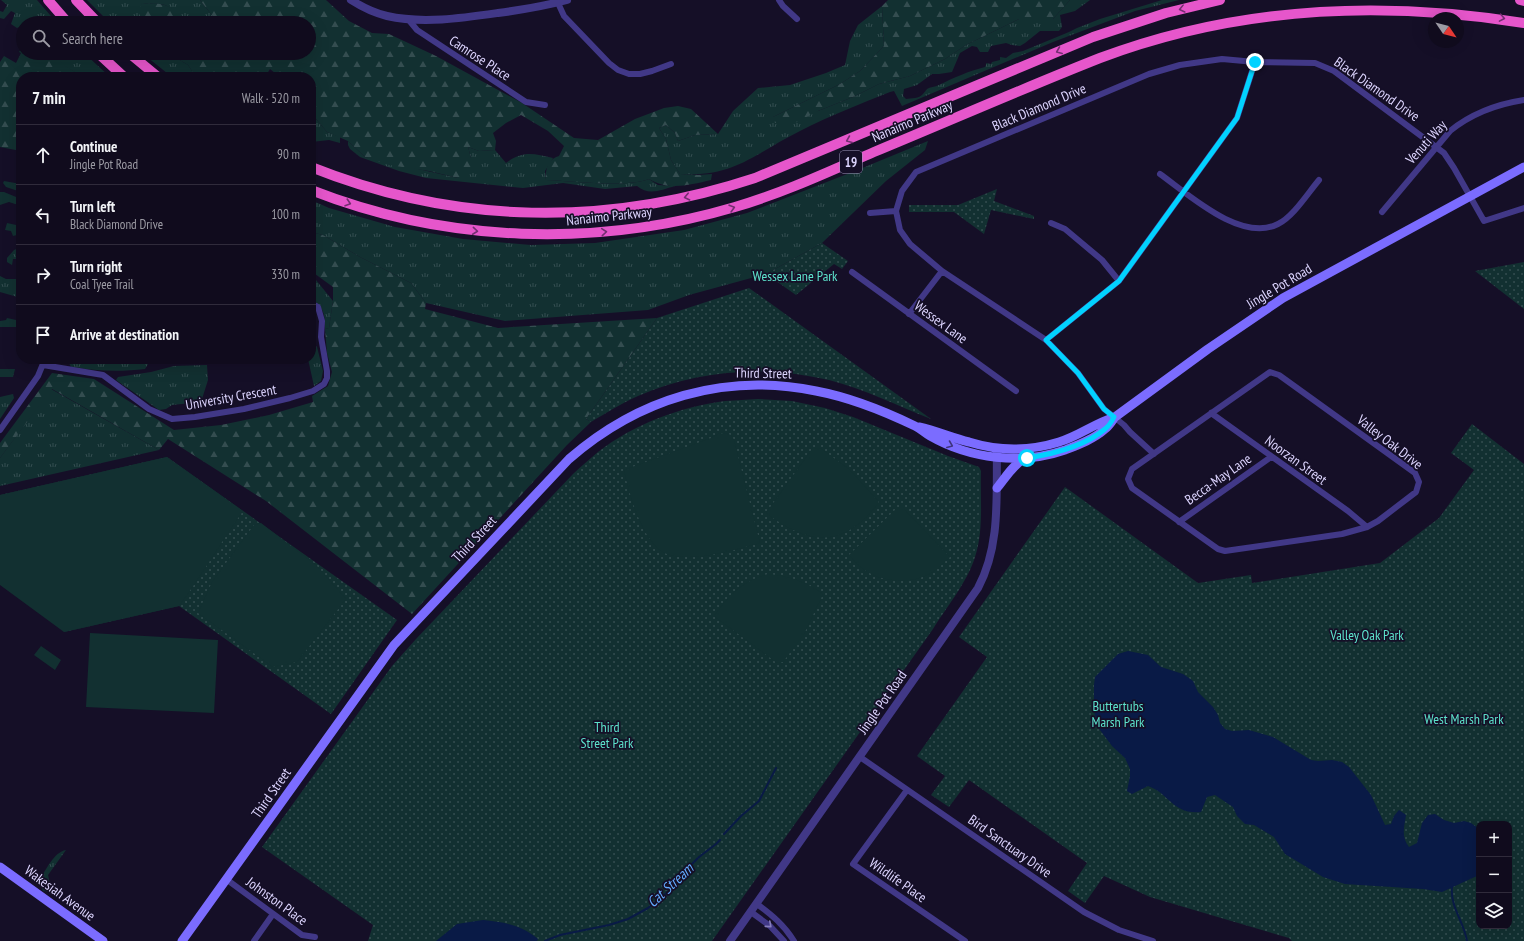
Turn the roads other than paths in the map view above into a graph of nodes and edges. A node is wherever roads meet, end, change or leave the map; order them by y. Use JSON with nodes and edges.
{"nodes":[{"id":1,"x":48,"y":0,"type":"edge"},
{"id":2,"x":70,"y":0,"type":"edge"},
{"id":3,"x":76,"y":0,"type":"edge"},
{"id":4,"x":351,"y":0,"type":"edge"},
{"id":5,"x":567,"y":0,"type":"edge"},
{"id":6,"x":779,"y":0,"type":"edge"},
{"id":7,"x":1220,"y":0,"type":"edge"},
{"id":8,"x":1520,"y":0,"type":"edge"},
{"id":9,"x":1524,"y":1,"type":"edge"},
{"id":10,"x":558,"y":3,"type":"junction"},
{"id":11,"x":85,"y":9,"type":"junction"},
{"id":12,"x":62,"y":16,"type":"edge"},
{"id":13,"x":92,"y":16,"type":"edge"},
{"id":14,"x":408,"y":19,"type":"junction"},
{"id":15,"x":797,"y":19,"type":"dead end"},
{"id":16,"x":1524,"y":23,"type":"edge"},
{"id":17,"x":106,"y":60,"type":"edge"},
{"id":18,"x":137,"y":60,"type":"edge"},
{"id":19,"x":1255,"y":62,"type":"junction"},
{"id":20,"x":671,"y":64,"type":"dead end"},
{"id":21,"x":119,"y":72,"type":"edge"},
{"id":22,"x":152,"y":72,"type":"edge"},
{"id":23,"x":1524,"y":100,"type":"edge"},
{"id":24,"x":545,"y":106,"type":"dead end"},
{"id":25,"x":1437,"y":147,"type":"junction"},
{"id":26,"x":1524,"y":167,"type":"edge"},
{"id":27,"x":316,"y":169,"type":"edge"},
{"id":28,"x":1160,"y":174,"type":"dead end"},
{"id":29,"x":1320,"y":180,"type":"dead end"},
{"id":30,"x":316,"y":192,"type":"edge"},
{"id":31,"x":1185,"y":192,"type":"junction"},
{"id":32,"x":1470,"y":196,"type":"junction"},
{"id":33,"x":1524,"y":208,"type":"edge"},
{"id":34,"x":896,"y":210,"type":"junction"},
{"id":35,"x":1382,"y":212,"type":"dead end"},
{"id":36,"x":870,"y":213,"type":"dead end"},
{"id":37,"x":1051,"y":223,"type":"dead end"},
{"id":38,"x":942,"y":271,"type":"junction"},
{"id":39,"x":852,"y":272,"type":"dead end"},
{"id":40,"x":1119,"y":281,"type":"junction"},
{"id":41,"x":316,"y":306,"type":"edge"},
{"id":42,"x":909,"y":314,"type":"junction"},
{"id":43,"x":1046,"y":340,"type":"junction"},
{"id":44,"x":43,"y":364,"type":"edge"},
{"id":45,"x":53,"y":364,"type":"edge"},
{"id":46,"x":1016,"y":391,"type":"dead end"},
{"id":47,"x":1212,"y":413,"type":"junction"},
{"id":48,"x":1114,"y":417,"type":"junction"},
{"id":49,"x":0,"y":430,"type":"edge"},
{"id":50,"x":997,"y":453,"type":"junction"},
{"id":51,"x":1154,"y":454,"type":"junction"},
{"id":52,"x":1271,"y":457,"type":"junction"},
{"id":53,"x":1027,"y":458,"type":"junction"},
{"id":54,"x":997,"y":488,"type":"junction"},
{"id":55,"x":1179,"y":522,"type":"junction"},
{"id":56,"x":1367,"y":527,"type":"junction"},
{"id":57,"x":860,"y":757,"type":"junction"},
{"id":58,"x":907,"y":790,"type":"junction"},
{"id":59,"x":0,"y":867,"type":"edge"},
{"id":60,"x":226,"y":879,"type":"junction"},
{"id":61,"x":757,"y":904,"type":"junction"},
{"id":62,"x":751,"y":912,"type":"junction"},
{"id":63,"x":273,"y":914,"type":"junction"},
{"id":64,"x":315,"y":937,"type":"dead end"},
{"id":65,"x":103,"y":941,"type":"edge"},
{"id":66,"x":182,"y":941,"type":"edge"},
{"id":67,"x":254,"y":941,"type":"edge"},
{"id":68,"x":730,"y":941,"type":"edge"},
{"id":69,"x":784,"y":941,"type":"edge"},
{"id":70,"x":794,"y":941,"type":"edge"},
{"id":71,"x":965,"y":941,"type":"edge"},
{"id":72,"x":1153,"y":941,"type":"edge"}],
"edges":[{"from":1,"to":12,"type":"highway"},
{"from":2,"to":11,"type":"highway"},
{"from":3,"to":11,"type":"highway"},
{"from":4,"to":14,"type":"street"},
{"from":5,"to":10,"type":"street"},
{"from":6,"to":15,"type":"street"},
{"from":7,"to":27,"type":"highway","name":"Nanaimo Parkway","number":"19","one_way":true},
{"from":8,"to":9,"type":"highway"},
{"from":10,"to":14,"type":"street"},
{"from":10,"to":20,"type":"street"},
{"from":11,"to":13,"type":"highway"},
{"from":14,"to":24,"type":"street","name":"Camrose Place"},
{"from":30,"to":16,"type":"highway","name":"Nanaimo Parkway","number":"19","one_way":true},
{"from":17,"to":21,"type":"highway"},
{"from":18,"to":22,"type":"highway"},
{"from":19,"to":25,"type":"street","name":"Black Diamond Drive"},
{"from":19,"to":31,"type":"street"},
{"from":19,"to":34,"type":"street","name":"Black Diamond Drive"},
{"from":23,"to":25,"type":"street","name":"Venuti Way"},
{"from":25,"to":32,"type":"street","name":"Black Diamond Drive"},
{"from":25,"to":35,"type":"street","name":"Venuti Way"},
{"from":26,"to":32,"type":"main road","name":"Jingle Pot Road"},
{"from":28,"to":31,"type":"street"},
{"from":29,"to":31,"type":"street"},
{"from":31,"to":40,"type":"street"},
{"from":32,"to":33,"type":"street"},
{"from":32,"to":48,"type":"main road","name":"Jingle Pot Road"},
{"from":34,"to":36,"type":"street"},
{"from":34,"to":38,"type":"street","name":"Black Diamond Drive"},
{"from":37,"to":40,"type":"street"},
{"from":38,"to":42,"type":"street"},
{"from":38,"to":43,"type":"street","name":"Black Diamond Drive"},
{"from":39,"to":42,"type":"street","name":"Wessex Lane"},
{"from":40,"to":43,"type":"street"},
{"from":41,"to":45,"type":"street","name":"University Crescent"},
{"from":42,"to":46,"type":"street","name":"Wessex Lane"},
{"from":43,"to":48,"type":"street","name":"Black Diamond Drive"},
{"from":44,"to":49,"type":"street"},
{"from":47,"to":51,"type":"street","name":"Valley Oak Drive"},
{"from":47,"to":52,"type":"street","name":"Noorzan Street"},
{"from":47,"to":56,"type":"street","name":"Valley Oak Drive"},
{"from":48,"to":50,"type":"main road","name":"Jingle Pot Road"},
{"from":48,"to":51,"type":"street"},
{"from":48,"to":53,"type":"main road","name":"Jingle Pot Road"},
{"from":50,"to":53,"type":"main road","name":"Jingle Pot Road"},
{"from":50,"to":54,"type":"street","name":"Jingle Pot Road"},
{"from":50,"to":60,"type":"main road","name":"Third Street"},
{"from":51,"to":55,"type":"street","name":"Valley Oak Drive"},
{"from":52,"to":55,"type":"street","name":"Becca-May Lane"},
{"from":52,"to":56,"type":"street","name":"Noorzan Street"},
{"from":53,"to":54,"type":"main road"},
{"from":54,"to":57,"type":"street","name":"Jingle Pot Road"},
{"from":55,"to":56,"type":"street","name":"Valley Oak Drive"},
{"from":57,"to":58,"type":"street","name":"Bird Sanctuary Drive"},
{"from":57,"to":61,"type":"street","name":"Jingle Pot Road"},
{"from":58,"to":71,"type":"street","name":"Wildlife Place"},
{"from":58,"to":72,"type":"street","name":"Bird Sanctuary Drive"},
{"from":59,"to":65,"type":"main road","name":"Wakesiah Avenue"},
{"from":60,"to":63,"type":"street","name":"Johnston Place"},
{"from":60,"to":66,"type":"main road","name":"Third Street"},
{"from":61,"to":62,"type":"street","name":"Jingle Pot Road"},
{"from":61,"to":70,"type":"street"},
{"from":62,"to":68,"type":"street","name":"Jingle Pot Road"},
{"from":62,"to":69,"type":"street","one_way":true},
{"from":63,"to":64,"type":"street","name":"Johnston Place"},
{"from":63,"to":67,"type":"street"}]}
